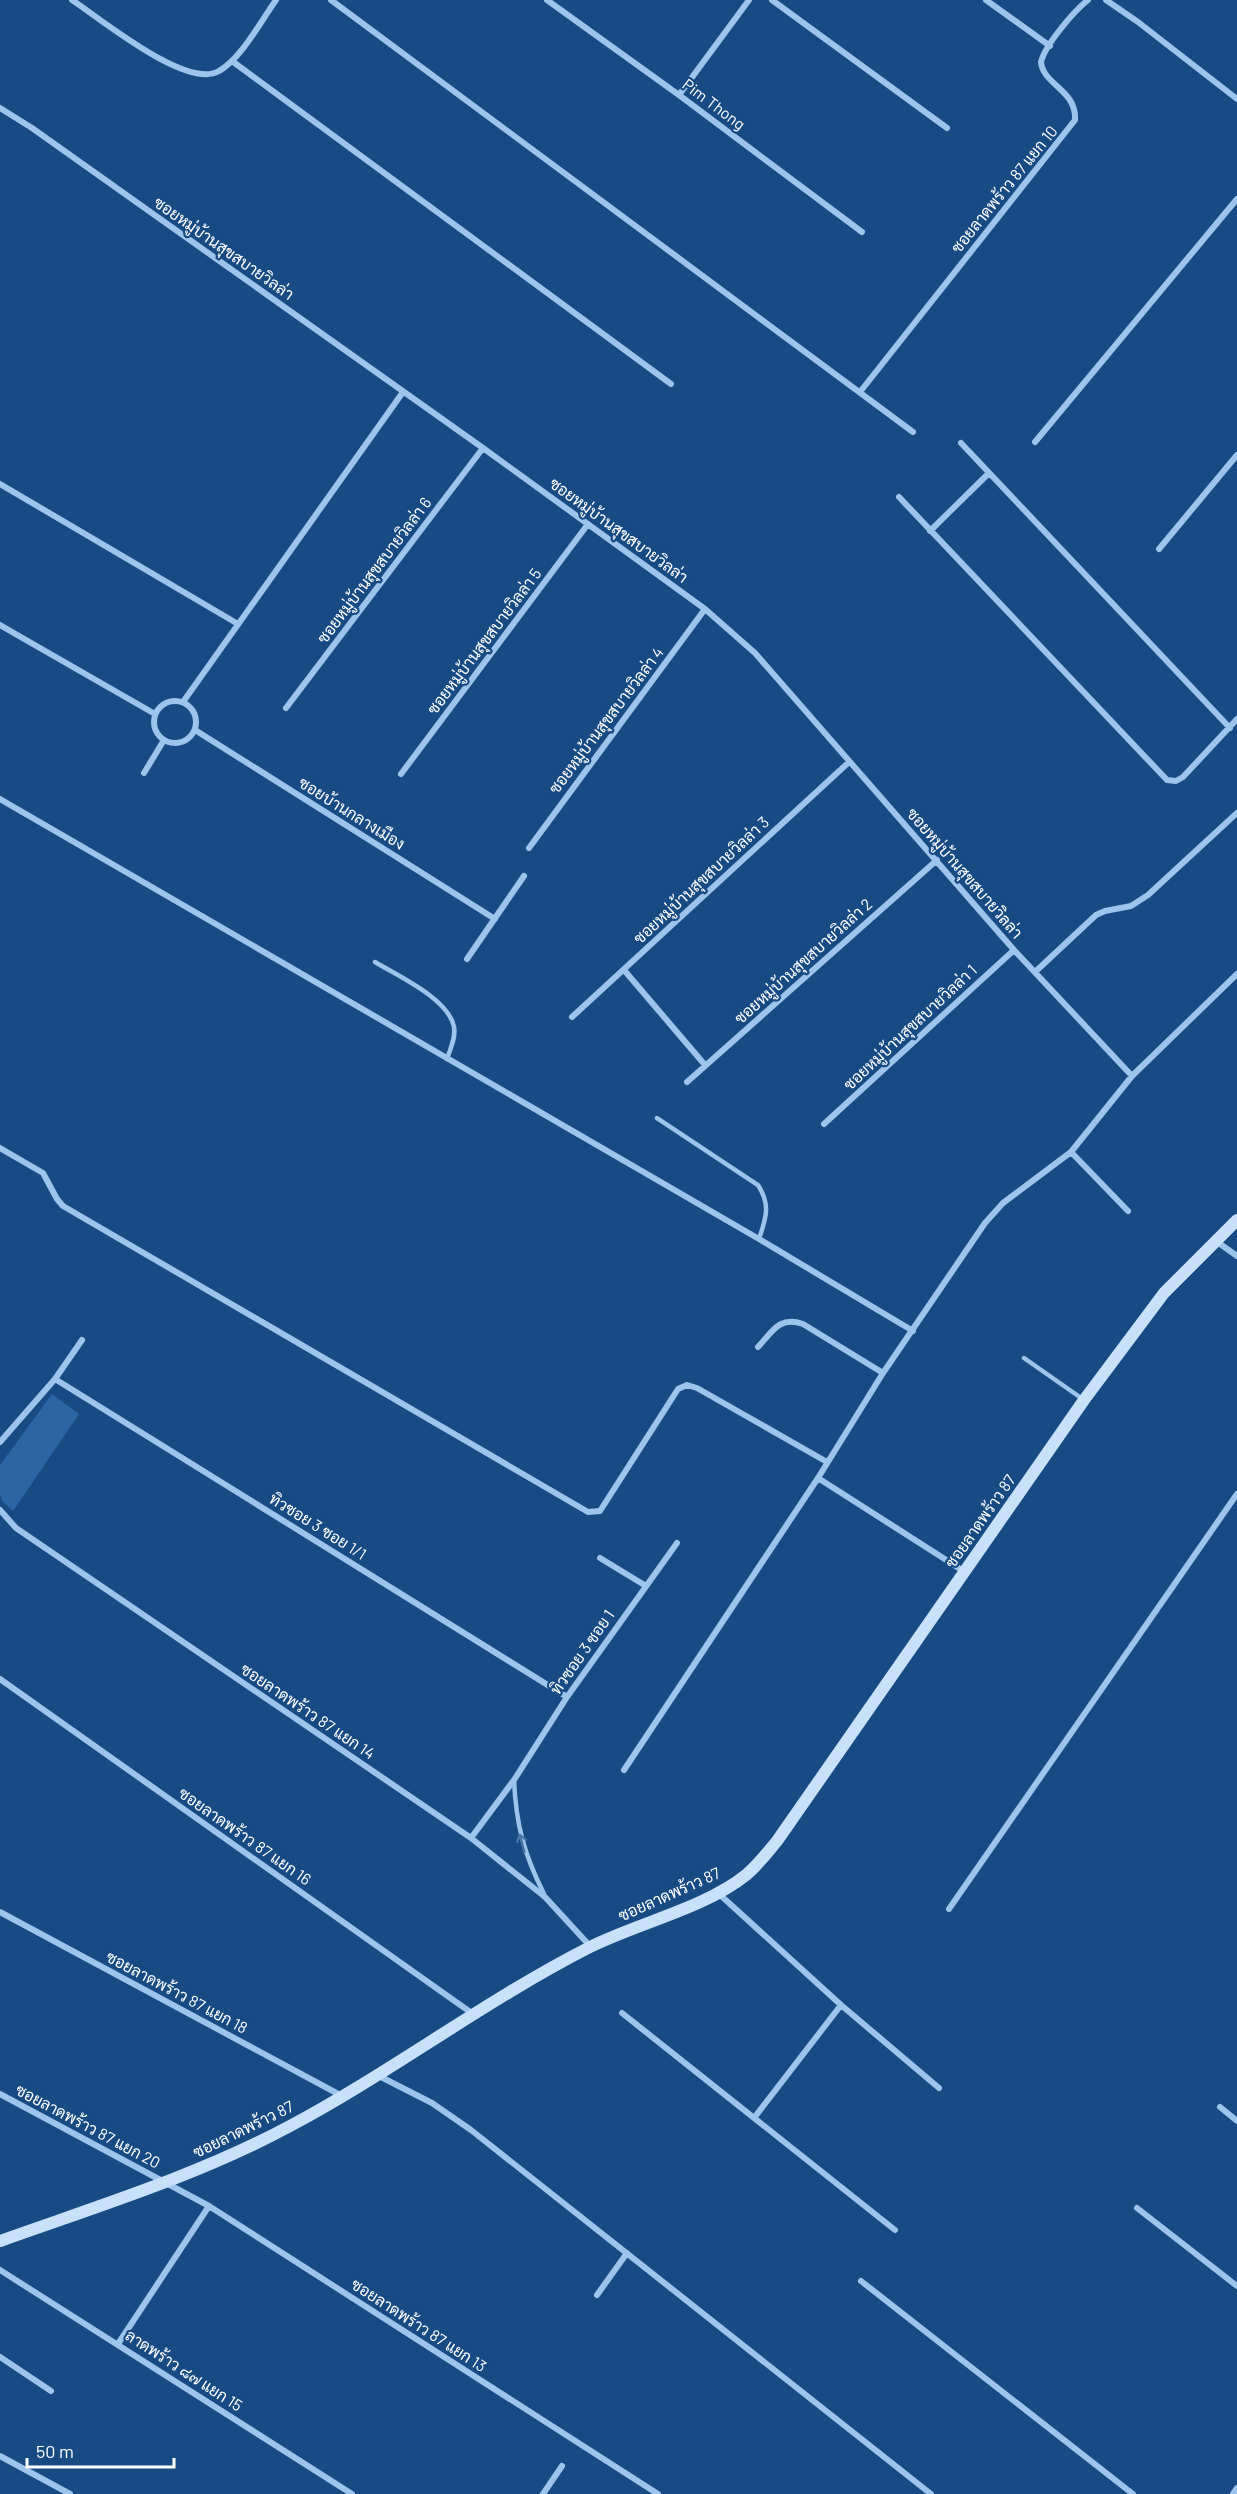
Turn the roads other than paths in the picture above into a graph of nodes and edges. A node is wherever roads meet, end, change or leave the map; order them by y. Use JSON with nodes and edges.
{"nodes":[{"id":1,"x":72,"y":0,"type":"edge"},
{"id":2,"x":276,"y":0,"type":"edge"},
{"id":3,"x":331,"y":0,"type":"edge"},
{"id":4,"x":547,"y":0,"type":"edge"},
{"id":5,"x":749,"y":0,"type":"edge"},
{"id":6,"x":772,"y":0,"type":"edge"},
{"id":7,"x":986,"y":0,"type":"edge"},
{"id":8,"x":1088,"y":0,"type":"edge"},
{"id":9,"x":1106,"y":0,"type":"edge"},
{"id":10,"x":1050,"y":46,"type":"junction"},
{"id":11,"x":232,"y":62,"type":"junction"},
{"id":12,"x":679,"y":95,"type":"junction"},
{"id":13,"x":1237,"y":99,"type":"edge"},
{"id":14,"x":0,"y":108,"type":"edge"},
{"id":15,"x":947,"y":128,"type":"dead end"},
{"id":16,"x":1237,"y":199,"type":"edge"},
{"id":17,"x":862,"y":232,"type":"dead end"},
{"id":18,"x":671,"y":384,"type":"dead end"},
{"id":19,"x":404,"y":392,"type":"junction"},
{"id":20,"x":860,"y":392,"type":"junction"},
{"id":21,"x":913,"y":432,"type":"dead end"},
{"id":22,"x":1035,"y":442,"type":"dead end"},
{"id":23,"x":961,"y":443,"type":"dead end"},
{"id":24,"x":483,"y":448,"type":"junction"},
{"id":25,"x":1237,"y":455,"type":"edge"},
{"id":26,"x":989,"y":473,"type":"junction"},
{"id":27,"x":0,"y":484,"type":"edge"},
{"id":28,"x":898,"y":497,"type":"dead end"},
{"id":29,"x":588,"y":524,"type":"junction"},
{"id":30,"x":930,"y":531,"type":"junction"},
{"id":31,"x":1159,"y":549,"type":"dead end"},
{"id":32,"x":705,"y":609,"type":"junction"},
{"id":33,"x":238,"y":624,"type":"junction"},
{"id":34,"x":0,"y":626,"type":"edge"},
{"id":35,"x":183,"y":702,"type":"junction"},
{"id":36,"x":286,"y":708,"type":"dead end"},
{"id":37,"x":155,"y":714,"type":"junction"},
{"id":38,"x":1237,"y":719,"type":"edge"},
{"id":39,"x":1230,"y":728,"type":"junction"},
{"id":40,"x":195,"y":730,"type":"junction"},
{"id":41,"x":164,"y":740,"type":"junction"},
{"id":42,"x":849,"y":762,"type":"junction"},
{"id":43,"x":144,"y":773,"type":"dead end"},
{"id":44,"x":401,"y":774,"type":"dead end"},
{"id":45,"x":0,"y":799,"type":"edge"},
{"id":46,"x":1237,"y":813,"type":"edge"},
{"id":47,"x":529,"y":848,"type":"dead end"},
{"id":48,"x":937,"y":860,"type":"junction"},
{"id":49,"x":524,"y":876,"type":"dead end"},
{"id":50,"x":495,"y":919,"type":"junction"},
{"id":51,"x":1014,"y":950,"type":"junction"},
{"id":52,"x":467,"y":959,"type":"dead end"},
{"id":53,"x":375,"y":962,"type":"dead end"},
{"id":54,"x":624,"y":970,"type":"junction"},
{"id":55,"x":1035,"y":972,"type":"junction"},
{"id":56,"x":1237,"y":974,"type":"edge"},
{"id":57,"x":572,"y":1017,"type":"dead end"},
{"id":58,"x":447,"y":1059,"type":"junction"},
{"id":59,"x":705,"y":1065,"type":"junction"},
{"id":60,"x":1132,"y":1076,"type":"junction"},
{"id":61,"x":687,"y":1082,"type":"dead end"},
{"id":62,"x":657,"y":1118,"type":"dead end"},
{"id":63,"x":824,"y":1124,"type":"dead end"},
{"id":64,"x":0,"y":1148,"type":"edge"},
{"id":65,"x":1071,"y":1152,"type":"junction"},
{"id":66,"x":1128,"y":1211,"type":"dead end"},
{"id":67,"x":1237,"y":1220,"type":"edge"},
{"id":68,"x":759,"y":1239,"type":"junction"},
{"id":69,"x":1216,"y":1241,"type":"junction"},
{"id":70,"x":1237,"y":1256,"type":"edge"},
{"id":71,"x":913,"y":1332,"type":"junction"},
{"id":72,"x":82,"y":1340,"type":"dead end"},
{"id":73,"x":758,"y":1347,"type":"dead end"},
{"id":74,"x":1024,"y":1358,"type":"dead end"},
{"id":75,"x":883,"y":1373,"type":"junction"},
{"id":76,"x":55,"y":1379,"type":"junction"},
{"id":77,"x":1084,"y":1400,"type":"junction"},
{"id":78,"x":0,"y":1442,"type":"edge"},
{"id":79,"x":827,"y":1462,"type":"junction"},
{"id":80,"x":818,"y":1478,"type":"junction"},
{"id":81,"x":1237,"y":1494,"type":"edge"},
{"id":82,"x":0,"y":1510,"type":"edge"},
{"id":83,"x":677,"y":1543,"type":"dead end"},
{"id":84,"x":600,"y":1558,"type":"dead end"},
{"id":85,"x":965,"y":1572,"type":"junction"},
{"id":86,"x":646,"y":1586,"type":"junction"},
{"id":87,"x":0,"y":1679,"type":"edge"},
{"id":88,"x":567,"y":1697,"type":"junction"},
{"id":89,"x":624,"y":1770,"type":"dead end"},
{"id":90,"x":514,"y":1780,"type":"junction"},
{"id":91,"x":471,"y":1838,"type":"junction"},
{"id":92,"x":718,"y":1893,"type":"junction"},
{"id":93,"x":545,"y":1896,"type":"junction"},
{"id":94,"x":950,"y":1909,"type":"dead end"},
{"id":95,"x":0,"y":1912,"type":"edge"},
{"id":96,"x":591,"y":1947,"type":"junction"},
{"id":97,"x":841,"y":2005,"type":"junction"},
{"id":98,"x":622,"y":2013,"type":"dead end"},
{"id":99,"x":474,"y":2014,"type":"junction"},
{"id":100,"x":377,"y":2075,"type":"junction"},
{"id":101,"x":939,"y":2088,"type":"dead end"},
{"id":102,"x":0,"y":2094,"type":"edge"},
{"id":103,"x":342,"y":2096,"type":"junction"},
{"id":104,"x":1220,"y":2107,"type":"dead end"},
{"id":105,"x":754,"y":2118,"type":"junction"},
{"id":106,"x":1237,"y":2121,"type":"edge"},
{"id":107,"x":163,"y":2182,"type":"junction"},
{"id":108,"x":209,"y":2206,"type":"junction"},
{"id":109,"x":1137,"y":2208,"type":"dead end"},
{"id":110,"x":895,"y":2230,"type":"dead end"},
{"id":111,"x":0,"y":2241,"type":"edge"},
{"id":112,"x":627,"y":2253,"type":"junction"},
{"id":113,"x":0,"y":2270,"type":"edge"},
{"id":114,"x":861,"y":2281,"type":"dead end"},
{"id":115,"x":1237,"y":2286,"type":"edge"},
{"id":116,"x":597,"y":2295,"type":"dead end"},
{"id":117,"x":118,"y":2344,"type":"junction"},
{"id":118,"x":0,"y":2357,"type":"edge"},
{"id":119,"x":51,"y":2391,"type":"dead end"},
{"id":120,"x":0,"y":2456,"type":"edge"},
{"id":121,"x":562,"y":2466,"type":"dead end"},
{"id":122,"x":1237,"y":2488,"type":"edge"},
{"id":123,"x":70,"y":2494,"type":"edge"},
{"id":124,"x":352,"y":2494,"type":"edge"},
{"id":125,"x":543,"y":2494,"type":"edge"},
{"id":126,"x":658,"y":2494,"type":"edge"},
{"id":127,"x":931,"y":2494,"type":"edge"},
{"id":128,"x":1133,"y":2494,"type":"edge"},
{"id":129,"x":1233,"y":2494,"type":"edge"}],
"edges":[{"from":1,"to":11,"type":"street"},
{"from":2,"to":11,"type":"street"},
{"from":3,"to":20,"type":"street"},
{"from":4,"to":12,"type":"street","name":"Pim Thong"},
{"from":5,"to":12,"type":"street"},
{"from":6,"to":15,"type":"street"},
{"from":7,"to":10,"type":"street"},
{"from":8,"to":10,"type":"street","name":"ซอยลาดพร้าว 87 แยก 10"},
{"from":9,"to":13,"type":"street"},
{"from":10,"to":20,"type":"street","name":"ซอยลาดพร้าว 87 แยก 10"},
{"from":11,"to":18,"type":"street"},
{"from":12,"to":17,"type":"street","name":"Pim Thong"},
{"from":14,"to":19,"type":"street","name":"ซอยหมู่บ้านสุขสบายวิลล่า"},
{"from":16,"to":22,"type":"street"},
{"from":19,"to":24,"type":"street","name":"ซอยหมู่บ้านสุขสบายวิลล่า"},
{"from":19,"to":33,"type":"street"},
{"from":20,"to":21,"type":"street"},
{"from":23,"to":26,"type":"street"},
{"from":24,"to":29,"type":"street","name":"ซอยหมู่บ้านสุขสบายวิลล่า"},
{"from":24,"to":36,"type":"street","name":"ซอยหมู่บ้านสุขสบายวิลล่า 6"},
{"from":25,"to":31,"type":"street"},
{"from":26,"to":30,"type":"street"},
{"from":26,"to":39,"type":"street"},
{"from":27,"to":33,"type":"street"},
{"from":28,"to":30,"type":"street"},
{"from":29,"to":32,"type":"street","name":"ซอยหมู่บ้านสุขสบายวิลล่า"},
{"from":29,"to":44,"type":"street","name":"ซอยหมู่บ้านสุขสบายวิลล่า 5"},
{"from":30,"to":39,"type":"street"},
{"from":32,"to":42,"type":"street","name":"ซอยหมู่บ้านสุขสบายวิลล่า"},
{"from":32,"to":47,"type":"street","name":"ซอยหมู่บ้านสุขสบายวิลล่า 4"},
{"from":33,"to":35,"type":"street"},
{"from":34,"to":37,"type":"street"},
{"from":35,"to":37,"type":"street"},
{"from":35,"to":40,"type":"street"},
{"from":37,"to":41,"type":"street"},
{"from":38,"to":39,"type":"street"},
{"from":40,"to":41,"type":"street"},
{"from":40,"to":50,"type":"street","name":"ซอยบ้านกลางเมือง"},
{"from":41,"to":43,"type":"street"},
{"from":42,"to":48,"type":"street","name":"ซอยหมู่บ้านสุขสบายวิลล่า"},
{"from":42,"to":54,"type":"street","name":"ซอยหมู่บ้านสุขสบายวิลล่า 3"},
{"from":45,"to":58,"type":"street"},
{"from":46,"to":55,"type":"street"},
{"from":48,"to":51,"type":"street","name":"ซอยหมู่บ้านสุขสบายวิลล่า"},
{"from":48,"to":59,"type":"street","name":"ซอยหมู่บ้านสุขสบายวิลล่า 2"},
{"from":49,"to":50,"type":"street"},
{"from":50,"to":52,"type":"street"},
{"from":51,"to":55,"type":"street","name":"ซอยหมู่บ้านสุขสบายวิลล่า"},
{"from":51,"to":63,"type":"street","name":"ซอยหมู่บ้านสุขสบายวิลล่า 1"},
{"from":53,"to":58,"type":"lane"},
{"from":54,"to":57,"type":"street","name":"ซอยหมู่บ้านสุขสบายวิลล่า 3"},
{"from":54,"to":59,"type":"street"},
{"from":55,"to":60,"type":"street","name":"ซอยหมู่บ้านสุขสบายวิลล่า"},
{"from":56,"to":60,"type":"street"},
{"from":58,"to":68,"type":"street"},
{"from":59,"to":61,"type":"street","name":"ซอยหมู่บ้านสุขสบายวิลล่า 2"},
{"from":60,"to":65,"type":"street"},
{"from":62,"to":68,"type":"lane"},
{"from":64,"to":79,"type":"street"},
{"from":65,"to":66,"type":"street"},
{"from":65,"to":71,"type":"street"},
{"from":67,"to":69,"type":"street","name":"ซอยลาดพร้าว 87"},
{"from":68,"to":71,"type":"street"},
{"from":69,"to":70,"type":"street"},
{"from":69,"to":77,"type":"street","name":"ซอยลาดพร้าว 87"},
{"from":71,"to":75,"type":"street"},
{"from":72,"to":76,"type":"street"},
{"from":73,"to":75,"type":"street"},
{"from":74,"to":77,"type":"lane"},
{"from":75,"to":79,"type":"street"},
{"from":76,"to":78,"type":"street"},
{"from":76,"to":88,"type":"street","name":"ทิวซอย 3 ซอย 1/1"},
{"from":77,"to":85,"type":"street","name":"ซอยลาดพร้าว 87"},
{"from":79,"to":80,"type":"street"},
{"from":80,"to":85,"type":"street"},
{"from":80,"to":89,"type":"street"},
{"from":81,"to":94,"type":"street"},
{"from":82,"to":91,"type":"street","name":"ซอยลาดพร้าว 87 แยก 14"},
{"from":83,"to":86,"type":"street","name":"ทิวซอย 3 ซอย 1"},
{"from":84,"to":86,"type":"street"},
{"from":85,"to":92,"type":"street","name":"ซอยลาดพร้าว 87"},
{"from":86,"to":88,"type":"street","name":"ทิวซอย 3 ซอย 1"},
{"from":87,"to":99,"type":"street","name":"ซอยลาดพร้าว 87 แยก 16"},
{"from":88,"to":90,"type":"street","name":"ทิวซอย 3 ซอย 1"},
{"from":90,"to":91,"type":"street","name":"ทิวซอย 3 ซอย 1"},
{"from":93,"to":90,"type":"lane","one_way":true},
{"from":91,"to":93,"type":"street","name":"ซอยลาดพร้าว 87 แยก 14"},
{"from":92,"to":96,"type":"street","name":"ซอยลาดพร้าว 87"},
{"from":92,"to":97,"type":"street"},
{"from":93,"to":96,"type":"street","name":"ซอยลาดพร้าว 87 แยก 14"},
{"from":95,"to":103,"type":"street","name":"ซอยลาดพร้าว 87 แยก 18"},
{"from":96,"to":99,"type":"street","name":"ซอยลาดพร้าว 87"},
{"from":97,"to":101,"type":"street"},
{"from":97,"to":105,"type":"street"},
{"from":98,"to":105,"type":"street"},
{"from":99,"to":100,"type":"street","name":"ซอยลาดพร้าว 87"},
{"from":100,"to":103,"type":"street","name":"ซอยลาดพร้าว 87"},
{"from":100,"to":112,"type":"street"},
{"from":102,"to":107,"type":"street","name":"ซอยลาดพร้าว 87 แยก 20"},
{"from":103,"to":107,"type":"street","name":"ซอยลาดพร้าว 87"},
{"from":104,"to":106,"type":"street"},
{"from":105,"to":110,"type":"street"},
{"from":107,"to":108,"type":"street","name":"ซอยลาดพร้าว 87 แยก 13"},
{"from":107,"to":111,"type":"street","name":"ซอยลาดพร้าว 87"},
{"from":108,"to":117,"type":"street"},
{"from":108,"to":126,"type":"street","name":"ซอยลาดพร้าว 87 แยก 13"},
{"from":109,"to":115,"type":"street"},
{"from":112,"to":116,"type":"street"},
{"from":112,"to":127,"type":"street"},
{"from":113,"to":117,"type":"street","name":"ลาดพร้าว ๘๗ แยก 15"},
{"from":114,"to":128,"type":"street"},
{"from":117,"to":124,"type":"street","name":"ลาดพร้าว ๘๗ แยก 15"},
{"from":118,"to":119,"type":"street"},
{"from":120,"to":123,"type":"street"},
{"from":121,"to":125,"type":"street"},
{"from":122,"to":129,"type":"street"}]}
